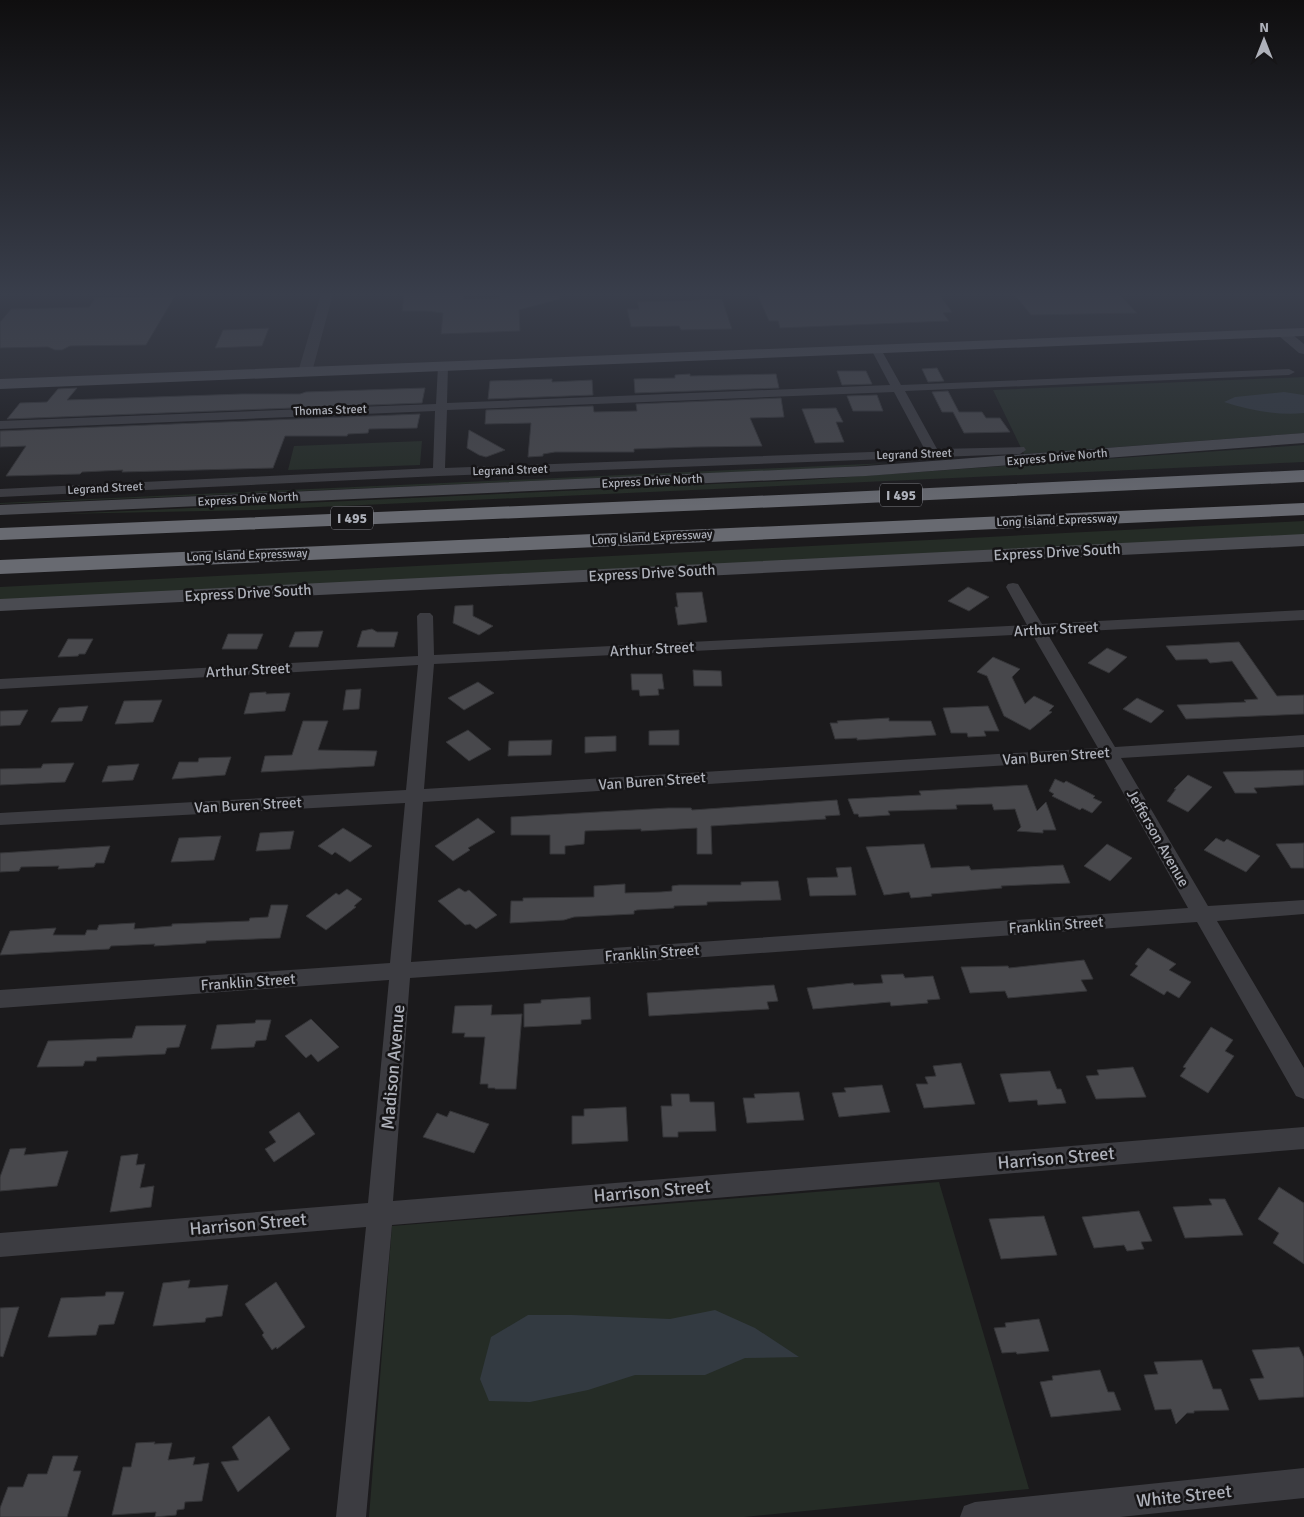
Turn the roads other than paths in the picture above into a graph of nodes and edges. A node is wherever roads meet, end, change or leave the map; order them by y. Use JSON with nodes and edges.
{"nodes":[{"id":1,"x":307,"y":365,"type":"edge"},
{"id":2,"x":478,"y":365,"type":"edge"},
{"id":3,"x":884,"y":365,"type":"edge"},
{"id":4,"x":443,"y":366,"type":"junction"},
{"id":5,"x":305,"y":372,"type":"junction"},
{"id":6,"x":1289,"y":372,"type":"dead end"},
{"id":7,"x":0,"y":384,"type":"edge"},
{"id":8,"x":896,"y":387,"type":"junction"},
{"id":9,"x":442,"y":405,"type":"junction"},
{"id":10,"x":0,"y":425,"type":"edge"},
{"id":11,"x":1304,"y":438,"type":"edge"},
{"id":12,"x":1020,"y":450,"type":"dead end"},
{"id":13,"x":933,"y":453,"type":"junction"},
{"id":14,"x":440,"y":472,"type":"junction"},
{"id":15,"x":1304,"y":476,"type":"edge"},
{"id":16,"x":0,"y":492,"type":"edge"},
{"id":17,"x":1304,"y":509,"type":"edge"},
{"id":18,"x":0,"y":510,"type":"edge"},
{"id":19,"x":0,"y":521,"type":"edge"},
{"id":20,"x":172,"y":525,"type":"junction"},
{"id":21,"x":0,"y":534,"type":"edge"},
{"id":22,"x":1304,"y":540,"type":"edge"},
{"id":23,"x":98,"y":561,"type":"junction"},
{"id":24,"x":0,"y":567,"type":"edge"},
{"id":25,"x":0,"y":573,"type":"edge"},
{"id":26,"x":1013,"y":587,"type":"dead end"},
{"id":27,"x":0,"y":605,"type":"edge"},
{"id":28,"x":1304,"y":615,"type":"edge"},
{"id":29,"x":425,"y":616,"type":"dead end"},
{"id":30,"x":1038,"y":630,"type":"junction"},
{"id":31,"x":426,"y":660,"type":"junction"},
{"id":32,"x":0,"y":684,"type":"edge"},
{"id":33,"x":1304,"y":740,"type":"edge"},
{"id":34,"x":1108,"y":752,"type":"junction"},
{"id":35,"x":415,"y":796,"type":"junction"},
{"id":36,"x":0,"y":819,"type":"edge"},
{"id":37,"x":1304,"y":908,"type":"edge"},
{"id":38,"x":1202,"y":915,"type":"junction"},
{"id":39,"x":401,"y":971,"type":"junction"},
{"id":40,"x":0,"y":999,"type":"edge"},
{"id":41,"x":1304,"y":1089,"type":"edge"},
{"id":42,"x":1304,"y":1138,"type":"edge"},
{"id":43,"x":380,"y":1213,"type":"junction"},
{"id":44,"x":0,"y":1245,"type":"edge"},
{"id":45,"x":1304,"y":1483,"type":"edge"},
{"id":46,"x":351,"y":1517,"type":"edge"},
{"id":47,"x":974,"y":1517,"type":"edge"}],
"edges":[{"from":1,"to":5,"type":"street"},
{"from":2,"to":4,"type":"main road"},
{"from":3,"to":8,"type":"street"},
{"from":4,"to":5,"type":"main road"},
{"from":4,"to":9,"type":"street"},
{"from":5,"to":7,"type":"main road"},
{"from":6,"to":8,"type":"street","name":"Thomas Street"},
{"from":8,"to":9,"type":"street","name":"Thomas Street"},
{"from":8,"to":13,"type":"street"},
{"from":9,"to":10,"type":"street","name":"Thomas Street"},
{"from":9,"to":14,"type":"street"},
{"from":11,"to":18,"type":"main road","name":"Express Drive North"},
{"from":12,"to":13,"type":"street","name":"Legrand Street"},
{"from":13,"to":14,"type":"street","name":"Legrand Street"},
{"from":14,"to":16,"type":"street","name":"Legrand Street"},
{"from":15,"to":20,"type":"highway","number":"I 495"},
{"from":17,"to":23,"type":"highway","name":"Long Island Expressway","number":"I 495"},
{"from":19,"to":20,"type":"highway"},
{"from":20,"to":21,"type":"highway","number":"I 495"},
{"from":22,"to":27,"type":"main road","name":"Express Drive South"},
{"from":23,"to":24,"type":"highway","name":"Long Island Expressway","number":"I 495"},
{"from":23,"to":25,"type":"highway"},
{"from":26,"to":30,"type":"street","name":"Jefferson Avenue"},
{"from":28,"to":30,"type":"street","name":"Arthur Street"},
{"from":29,"to":31,"type":"street","name":"Madison Avenue"},
{"from":30,"to":31,"type":"street","name":"Arthur Street"},
{"from":30,"to":34,"type":"street","name":"Jefferson Avenue"},
{"from":31,"to":32,"type":"street","name":"Arthur Street"},
{"from":31,"to":35,"type":"street","name":"Madison Avenue"},
{"from":33,"to":34,"type":"street","name":"Van Buren Street"},
{"from":34,"to":35,"type":"street","name":"Van Buren Street"},
{"from":34,"to":38,"type":"street","name":"Jefferson Avenue"},
{"from":35,"to":36,"type":"street","name":"Van Buren Street"},
{"from":35,"to":39,"type":"street","name":"Madison Avenue"},
{"from":37,"to":38,"type":"street","name":"Franklin Street"},
{"from":38,"to":39,"type":"street","name":"Franklin Street"},
{"from":38,"to":41,"type":"street","name":"Jefferson Avenue"},
{"from":39,"to":40,"type":"street","name":"Franklin Street"},
{"from":39,"to":43,"type":"street","name":"Madison Avenue"},
{"from":42,"to":43,"type":"street","name":"Harrison Street"},
{"from":43,"to":44,"type":"street","name":"Harrison Street"},
{"from":43,"to":46,"type":"street","name":"Madison Avenue"},
{"from":45,"to":47,"type":"street","name":"White Street"}]}
